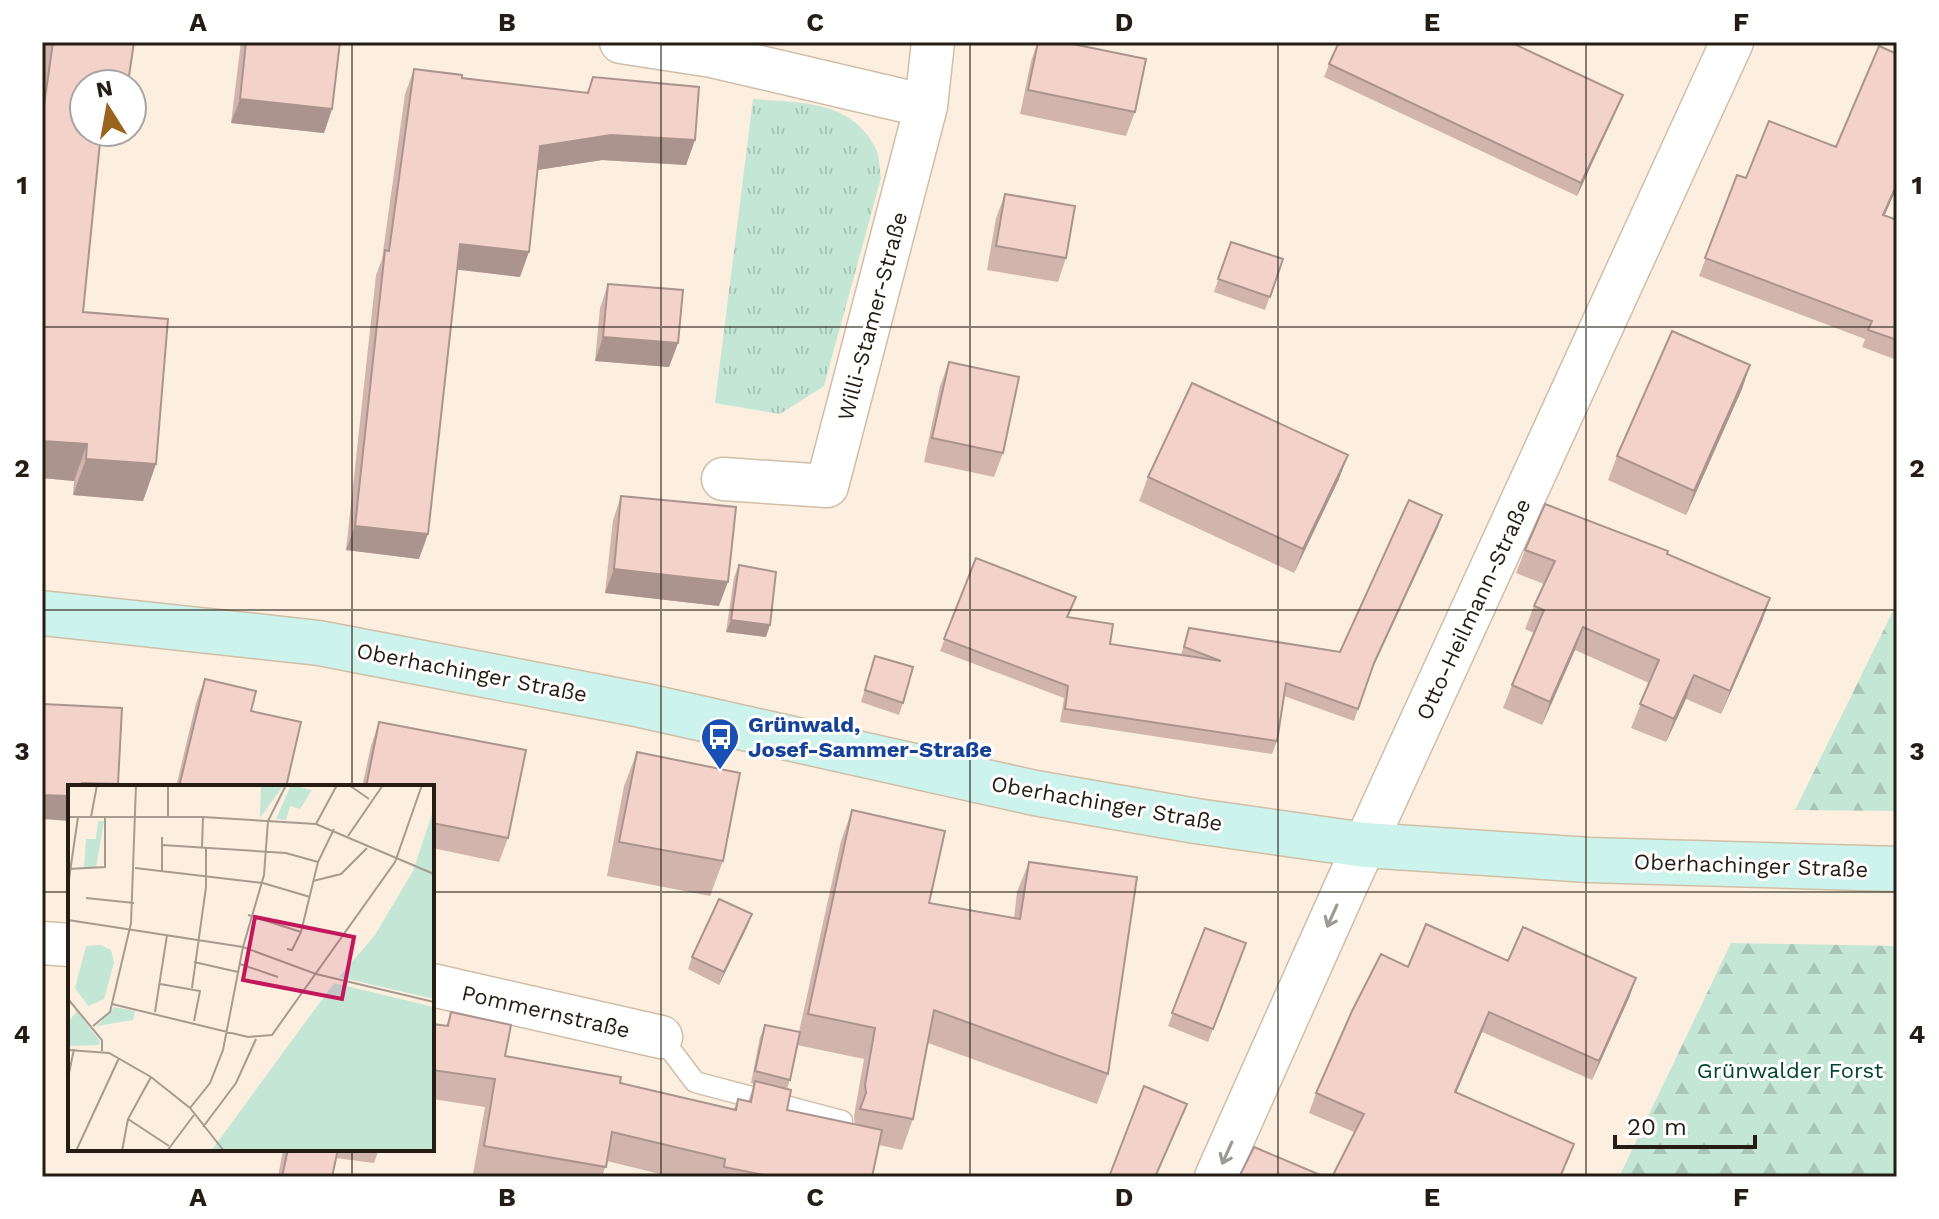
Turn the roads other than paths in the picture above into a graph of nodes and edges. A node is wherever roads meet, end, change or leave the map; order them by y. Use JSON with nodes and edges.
{"nodes":[{"id":1,"x":621,"y":42,"type":"edge"},
{"id":2,"x":933,"y":42,"type":"edge"},
{"id":3,"x":1732,"y":42,"type":"edge"},
{"id":4,"x":926,"y":106,"type":"junction"},
{"id":5,"x":723,"y":479,"type":"dead end"},
{"id":6,"x":42,"y":613,"type":"edge"},
{"id":7,"x":1365,"y":845,"type":"junction"},
{"id":8,"x":1897,"y":869,"type":"edge"},
{"id":9,"x":42,"y":943,"type":"edge"},
{"id":10,"x":68,"y":945,"type":"edge"},
{"id":11,"x":434,"y":985,"type":"edge"},
{"id":12,"x":661,"y":1037,"type":"joint"},
{"id":13,"x":842,"y":1121,"type":"edge"},
{"id":14,"x":1216,"y":1177,"type":"edge"}],
"edges":[{"from":1,"to":4,"type":"street"},
{"from":2,"to":4,"type":"street","name":"Willi-Stamer-Straße"},
{"from":3,"to":7,"type":"street","name":"Otto-Heilmann-Straße"},
{"from":4,"to":5,"type":"street","name":"Willi-Stamer-Straße"},
{"from":6,"to":7,"type":"main road","name":"Oberhachinger Straße"},
{"from":7,"to":8,"type":"main road","name":"Oberhachinger Straße"},
{"from":7,"to":14,"type":"street","name":"Otto-Heilmann-Straße","one_way":true},
{"from":9,"to":10,"type":"street"},
{"from":11,"to":12,"type":"street","name":"Pommernstraße"},
{"from":12,"to":13,"type":"lane"}]}
